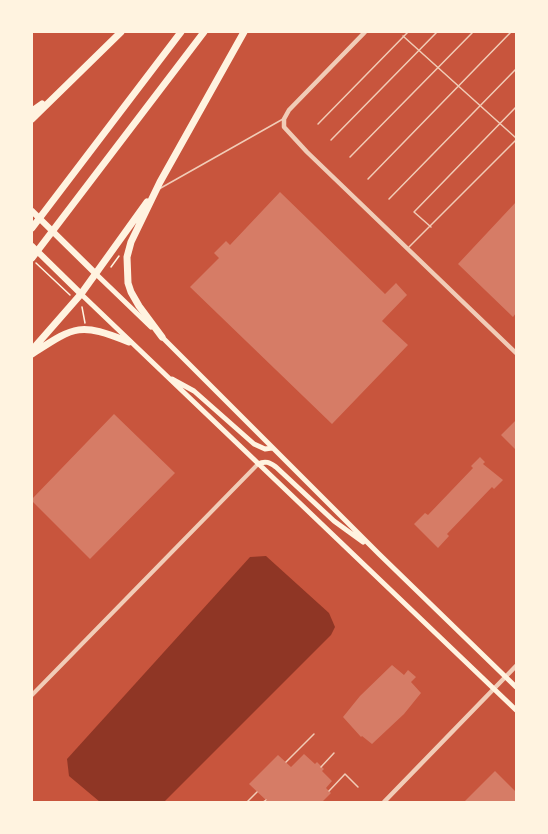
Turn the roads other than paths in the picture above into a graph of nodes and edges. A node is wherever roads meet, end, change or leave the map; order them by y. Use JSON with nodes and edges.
{"nodes":[{"id":1,"x":121,"y":32,"type":"edge"},
{"id":2,"x":181,"y":32,"type":"edge"},
{"id":3,"x":204,"y":32,"type":"edge"},
{"id":4,"x":244,"y":32,"type":"edge"},
{"id":5,"x":365,"y":32,"type":"edge"},
{"id":6,"x":408,"y":32,"type":"edge"},
{"id":7,"x":437,"y":32,"type":"edge"},
{"id":8,"x":472,"y":32,"type":"edge"},
{"id":9,"x":511,"y":32,"type":"edge"},
{"id":10,"x":404,"y":36,"type":"junction"},
{"id":11,"x":418,"y":50,"type":"junction"},
{"id":12,"x":437,"y":68,"type":"junction"},
{"id":13,"x":516,"y":69,"type":"edge"},
{"id":14,"x":457,"y":86,"type":"junction"},
{"id":15,"x":61,"y":90,"type":"junction"},
{"id":16,"x":516,"y":106,"type":"edge"},
{"id":17,"x":479,"y":107,"type":"junction"},
{"id":18,"x":32,"y":111,"type":"edge"},
{"id":19,"x":32,"y":119,"type":"edge"},
{"id":20,"x":284,"y":121,"type":"junction"},
{"id":21,"x":318,"y":124,"type":"dead end"},
{"id":22,"x":500,"y":124,"type":"junction"},
{"id":23,"x":516,"y":139,"type":"edge"},
{"id":24,"x":331,"y":140,"type":"dead end"},
{"id":25,"x":350,"y":157,"type":"dead end"},
{"id":26,"x":368,"y":179,"type":"dead end"},
{"id":27,"x":160,"y":182,"type":"junction"},
{"id":28,"x":156,"y":191,"type":"junction"},
{"id":29,"x":389,"y":199,"type":"dead end"},
{"id":30,"x":32,"y":211,"type":"edge"},
{"id":31,"x":431,"y":227,"type":"junction"},
{"id":32,"x":32,"y":228,"type":"edge"},
{"id":33,"x":32,"y":246,"type":"edge"},
{"id":34,"x":408,"y":248,"type":"junction"},
{"id":35,"x":32,"y":258,"type":"edge"},
{"id":36,"x":96,"y":274,"type":"junction"},
{"id":37,"x":81,"y":294,"type":"junction"},
{"id":38,"x":162,"y":337,"type":"junction"},
{"id":39,"x":129,"y":342,"type":"junction"},
{"id":40,"x":32,"y":350,"type":"edge"},
{"id":41,"x":516,"y":353,"type":"edge"},
{"id":42,"x":32,"y":354,"type":"edge"},
{"id":43,"x":163,"y":373,"type":"junction"},
{"id":44,"x":272,"y":448,"type":"junction"},
{"id":45,"x":258,"y":464,"type":"junction"},
{"id":46,"x":379,"y":554,"type":"junction"},
{"id":47,"x":516,"y":666,"type":"edge"},
{"id":48,"x":506,"y":677,"type":"junction"},
{"id":49,"x":516,"y":687,"type":"edge"},
{"id":50,"x":494,"y":689,"type":"junction"},
{"id":51,"x":32,"y":695,"type":"edge"},
{"id":52,"x":516,"y":710,"type":"edge"},
{"id":53,"x":314,"y":734,"type":"dead end"},
{"id":54,"x":334,"y":753,"type":"dead end"},
{"id":55,"x":286,"y":762,"type":"dead end"},
{"id":56,"x":321,"y":767,"type":"dead end"},
{"id":57,"x":358,"y":786,"type":"dead end"},
{"id":58,"x":329,"y":791,"type":"dead end"},
{"id":59,"x":257,"y":792,"type":"dead end"},
{"id":60,"x":247,"y":802,"type":"edge"},
{"id":61,"x":384,"y":802,"type":"edge"}],
"edges":[{"from":1,"to":15,"type":"highway"},
{"from":2,"to":32,"type":"highway"},
{"from":3,"to":35,"type":"highway"},
{"from":4,"to":27,"type":"highway"},
{"from":5,"to":20,"type":"street"},
{"from":6,"to":10,"type":"lane"},
{"from":7,"to":11,"type":"lane"},
{"from":8,"to":12,"type":"lane"},
{"from":9,"to":14,"type":"lane"},
{"from":10,"to":11,"type":"lane"},
{"from":10,"to":21,"type":"lane"},
{"from":11,"to":12,"type":"lane"},
{"from":11,"to":24,"type":"lane"},
{"from":12,"to":14,"type":"lane"},
{"from":12,"to":25,"type":"lane"},
{"from":13,"to":17,"type":"lane"},
{"from":14,"to":17,"type":"lane"},
{"from":14,"to":26,"type":"lane"},
{"from":15,"to":18,"type":"highway"},
{"from":15,"to":19,"type":"highway"},
{"from":16,"to":22,"type":"lane"},
{"from":17,"to":22,"type":"lane"},
{"from":17,"to":29,"type":"lane"},
{"from":20,"to":28,"type":"lane"},
{"from":20,"to":34,"type":"street"},
{"from":22,"to":23,"type":"lane"},
{"from":22,"to":31,"type":"lane"},
{"from":23,"to":31,"type":"lane"},
{"from":27,"to":28,"type":"highway"},
{"from":27,"to":36,"type":"highway"},
{"from":28,"to":38,"type":"highway"},
{"from":30,"to":36,"type":"main road"},
{"from":31,"to":34,"type":"lane"},
{"from":33,"to":37,"type":"main road"},
{"from":34,"to":41,"type":"street"},
{"from":36,"to":37,"type":"highway"},
{"from":36,"to":38,"type":"main road"},
{"from":37,"to":39,"type":"main road"},
{"from":37,"to":40,"type":"highway"},
{"from":38,"to":44,"type":"main road"},
{"from":39,"to":42,"type":"highway"},
{"from":39,"to":43,"type":"main road"},
{"from":43,"to":44,"type":"main road"},
{"from":43,"to":45,"type":"main road"},
{"from":44,"to":46,"type":"main road"},
{"from":45,"to":46,"type":"main road"},
{"from":45,"to":50,"type":"main road"},
{"from":45,"to":51,"type":"street"},
{"from":46,"to":48,"type":"main road"},
{"from":47,"to":48,"type":"street"},
{"from":48,"to":49,"type":"main road"},
{"from":48,"to":50,"type":"street"},
{"from":50,"to":52,"type":"main road"},
{"from":50,"to":61,"type":"street"},
{"from":53,"to":55,"type":"lane"},
{"from":54,"to":56,"type":"lane"},
{"from":57,"to":58,"type":"lane"},
{"from":59,"to":60,"type":"lane"}]}
